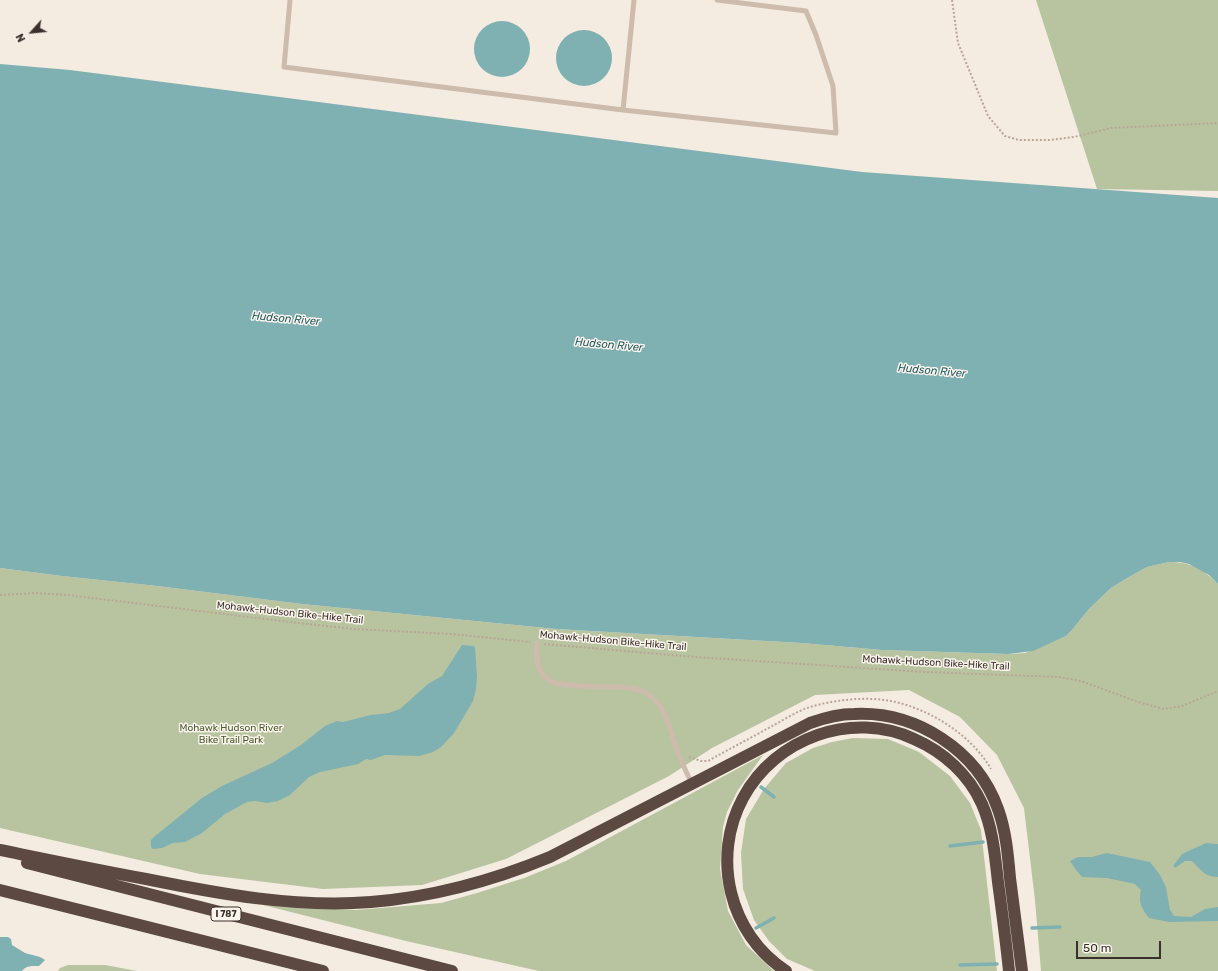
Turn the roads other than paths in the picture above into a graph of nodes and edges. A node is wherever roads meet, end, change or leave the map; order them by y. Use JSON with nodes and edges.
{"nodes":[{"id":1,"x":290,"y":0,"type":"edge"},
{"id":2,"x":634,"y":0,"type":"edge"},
{"id":3,"x":717,"y":0,"type":"edge"},
{"id":4,"x":623,"y":110,"type":"junction"},
{"id":5,"x":537,"y":643,"type":"road end"},
{"id":6,"x":692,"y":784,"type":"junction"},
{"id":7,"x":0,"y":850,"type":"edge"},
{"id":8,"x":0,"y":856,"type":"edge"},
{"id":9,"x":0,"y":890,"type":"edge"},
{"id":10,"x":323,"y":971,"type":"edge"},
{"id":11,"x":452,"y":971,"type":"edge"},
{"id":12,"x":786,"y":971,"type":"edge"},
{"id":13,"x":1009,"y":971,"type":"edge"},
{"id":14,"x":1022,"y":971,"type":"edge"}],
"edges":[{"from":1,"to":4,"type":"lane"},
{"from":2,"to":4,"type":"lane"},
{"from":3,"to":4,"type":"lane"},
{"from":5,"to":6,"type":"lane"},
{"from":6,"to":7,"type":"highway"},
{"from":6,"to":14,"type":"highway"},
{"from":8,"to":11,"type":"highway","number":"I 787"},
{"from":9,"to":10,"type":"highway"},
{"from":12,"to":13,"type":"highway"}]}
